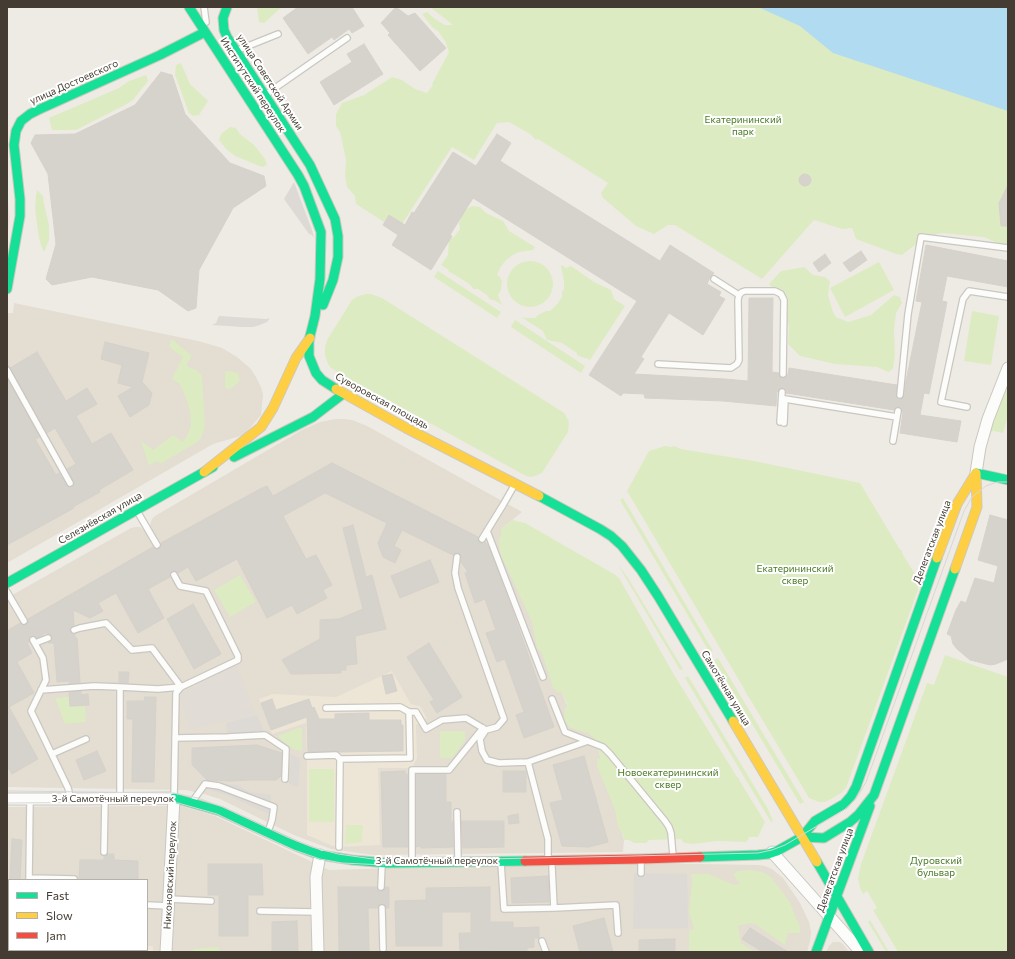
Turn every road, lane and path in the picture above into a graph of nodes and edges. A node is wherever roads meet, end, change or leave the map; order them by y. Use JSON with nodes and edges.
{"nodes":[{"id":1,"x":189,"y":7,"type":"edge"},
{"id":2,"x":204,"y":7,"type":"edge"},
{"id":3,"x":228,"y":7,"type":"edge"},
{"id":4,"x":205,"y":32,"type":"junction"},
{"id":5,"x":278,"y":34,"type":"dead end"},
{"id":6,"x":347,"y":38,"type":"dead end"},
{"id":7,"x":214,"y":46,"type":"junction"},
{"id":8,"x":236,"y":51,"type":"junction"},
{"id":9,"x":265,"y":95,"type":"junction"},
{"id":10,"x":298,"y":174,"type":"joint"},
{"id":11,"x":1008,"y":248,"type":"edge"},
{"id":12,"x":714,"y":279,"type":"dead end"},
{"id":13,"x":7,"y":289,"type":"edge"},
{"id":14,"x":739,"y":295,"type":"junction"},
{"id":15,"x":1008,"y":298,"type":"edge"},
{"id":16,"x":310,"y":340,"type":"junction"},
{"id":17,"x":658,"y":364,"type":"dead end"},
{"id":18,"x":1008,"y":368,"type":"edge"},
{"id":19,"x":7,"y":370,"type":"edge"},
{"id":20,"x":783,"y":374,"type":"dead end"},
{"id":21,"x":782,"y":392,"type":"dead end"},
{"id":22,"x":343,"y":394,"type":"junction"},
{"id":23,"x":900,"y":395,"type":"dead end"},
{"id":24,"x":967,"y":407,"type":"dead end"},
{"id":25,"x":782,"y":415,"type":"junction"},
{"id":26,"x":782,"y":423,"type":"dead end"},
{"id":27,"x":893,"y":441,"type":"dead end"},
{"id":28,"x":204,"y":472,"type":"junction"},
{"id":29,"x":976,"y":473,"type":"junction"},
{"id":30,"x":1008,"y":480,"type":"edge"},
{"id":31,"x":70,"y":483,"type":"dead end"},
{"id":32,"x":515,"y":483,"type":"junction"},
{"id":33,"x":136,"y":510,"type":"junction"},
{"id":34,"x":487,"y":531,"type":"junction"},
{"id":35,"x":482,"y":539,"type":"dead end"},
{"id":36,"x":157,"y":545,"type":"dead end"},
{"id":37,"x":457,"y":557,"type":"dead end"},
{"id":38,"x":174,"y":575,"type":"dead end"},
{"id":39,"x":7,"y":583,"type":"edge"},
{"id":40,"x":7,"y":592,"type":"edge"},
{"id":41,"x":24,"y":622,"type":"dead end"},
{"id":42,"x":74,"y":630,"type":"dead end"},
{"id":43,"x":48,"y":638,"type":"dead end"},
{"id":44,"x":543,"y":677,"type":"dead end"},
{"id":45,"x":181,"y":687,"type":"junction"},
{"id":46,"x":120,"y":688,"type":"junction"},
{"id":47,"x":41,"y":690,"type":"junction"},
{"id":48,"x":552,"y":699,"type":"dead end"},
{"id":49,"x":326,"y":708,"type":"dead end"},
{"id":50,"x":409,"y":712,"type":"junction"},
{"id":51,"x":484,"y":729,"type":"junction"},
{"id":52,"x":175,"y":738,"type":"junction"},
{"id":53,"x":86,"y":739,"type":"dead end"},
{"id":54,"x":588,"y":741,"type":"junction"},
{"id":55,"x":52,"y":754,"type":"junction"},
{"id":56,"x":307,"y":756,"type":"dead end"},
{"id":57,"x":340,"y":759,"type":"junction"},
{"id":58,"x":528,"y":762,"type":"junction"},
{"id":59,"x":285,"y":779,"type":"dead end"},
{"id":60,"x":874,"y":795,"type":"junction"},
{"id":61,"x":174,"y":798,"type":"junction"},
{"id":62,"x":7,"y":799,"type":"edge"},
{"id":63,"x":30,"y":799,"type":"junction"},
{"id":64,"x":71,"y":799,"type":"junction"},
{"id":65,"x":105,"y":799,"type":"junction"},
{"id":66,"x":120,"y":799,"type":"junction"},
{"id":67,"x":192,"y":803,"type":"junction"},
{"id":68,"x":457,"y":812,"type":"dead end"},
{"id":69,"x":268,"y":832,"type":"junction"},
{"id":70,"x":802,"y":837,"type":"junction"},
{"id":71,"x":339,"y":847,"type":"dead end"},
{"id":72,"x":104,"y":852,"type":"dead end"},
{"id":73,"x":772,"y":852,"type":"junction"},
{"id":74,"x":320,"y":855,"type":"junction"},
{"id":75,"x":641,"y":858,"type":"junction"},
{"id":76,"x":673,"y":858,"type":"junction"},
{"id":77,"x":500,"y":861,"type":"junction"},
{"id":78,"x":458,"y":862,"type":"junction"},
{"id":79,"x":382,"y":863,"type":"junction"},
{"id":80,"x":412,"y":863,"type":"junction"},
{"id":81,"x":550,"y":864,"type":"junction"},
{"id":82,"x":641,"y":873,"type":"dead end"},
{"id":83,"x":29,"y":879,"type":"edge"},
{"id":84,"x":74,"y":879,"type":"edge"},
{"id":85,"x":382,"y":887,"type":"dead end"},
{"id":86,"x":837,"y":895,"type":"junction"},
{"id":87,"x":211,"y":901,"type":"dead end"},
{"id":88,"x":169,"y":902,"type":"junction"},
{"id":89,"x":148,"y":904,"type":"edge"},
{"id":90,"x":382,"y":908,"type":"dead end"},
{"id":91,"x":554,"y":908,"type":"junction"},
{"id":92,"x":260,"y":911,"type":"dead end"},
{"id":93,"x":317,"y":912,"type":"junction"},
{"id":94,"x":830,"y":916,"type":"junction"},
{"id":95,"x":618,"y":933,"type":"dead end"},
{"id":96,"x":542,"y":941,"type":"dead end"},
{"id":97,"x":383,"y":949,"type":"dead end"},
{"id":98,"x":166,"y":952,"type":"edge"},
{"id":99,"x":318,"y":952,"type":"edge"},
{"id":100,"x":546,"y":952,"type":"edge"},
{"id":101,"x":816,"y":952,"type":"edge"},
{"id":102,"x":861,"y":952,"type":"edge"},
{"id":103,"x":868,"y":952,"type":"edge"}],
"edges":[{"from":1,"to":4,"type":"main road","name":"Институтский переулок"},
{"from":2,"to":7,"type":"lane"},
{"from":3,"to":8,"type":"main road","name":"улица Советской Армии"},
{"from":4,"to":7,"type":"main road","name":"Институтский переулок"},
{"from":4,"to":13,"type":"main road","name":"улица Достоевского"},
{"from":5,"to":8,"type":"lane"},
{"from":6,"to":9,"type":"lane"},
{"from":7,"to":10,"type":"main road","name":"Институтский переулок"},
{"from":8,"to":9,"type":"main road","name":"улица Советской Армии"},
{"from":9,"to":16,"type":"main road","name":"улица Советской Армии"},
{"from":10,"to":16,"type":"main road","name":"Суворовская площадь"},
{"from":11,"to":23,"type":"lane"},
{"from":12,"to":14,"type":"lane"},
{"from":14,"to":17,"type":"lane"},
{"from":14,"to":20,"type":"lane"},
{"from":15,"to":24,"type":"lane"},
{"from":16,"to":22,"type":"main road","name":"Суворовская площадь"},
{"from":16,"to":28,"type":"main road","name":"Селезнёвская улица"},
{"from":18,"to":29,"type":"street"},
{"from":19,"to":31,"type":"lane"},
{"from":21,"to":25,"type":"lane"},
{"from":22,"to":28,"type":"main road","name":"Селезнёвская улица"},
{"from":22,"to":32,"type":"main road","name":"Суворовская площадь"},
{"from":25,"to":26,"type":"lane"},
{"from":25,"to":27,"type":"lane"},
{"from":28,"to":33,"type":"main road","name":"Селезнёвская улица"},
{"from":29,"to":30,"type":"main road"},
{"from":29,"to":60,"type":"main road","name":"Делегатская улица"},
{"from":29,"to":70,"type":"main road","name":"Делегатская улица"},
{"from":32,"to":34,"type":"lane"},
{"from":32,"to":70,"type":"main road","name":"Самотёчная улица"},
{"from":33,"to":36,"type":"lane"},
{"from":33,"to":39,"type":"main road","name":"Селезнёвская улица"},
{"from":34,"to":35,"type":"lane"},
{"from":34,"to":44,"type":"lane"},
{"from":37,"to":51,"type":"lane"},
{"from":38,"to":45,"type":"lane"},
{"from":40,"to":41,"type":"lane"},
{"from":42,"to":45,"type":"lane"},
{"from":43,"to":47,"type":"lane"},
{"from":45,"to":46,"type":"lane"},
{"from":45,"to":52,"type":"lane"},
{"from":46,"to":47,"type":"lane"},
{"from":46,"to":66,"type":"lane"},
{"from":47,"to":55,"type":"lane"},
{"from":48,"to":54,"type":"lane"},
{"from":49,"to":50,"type":"lane"},
{"from":50,"to":51,"type":"lane"},
{"from":50,"to":57,"type":"lane"},
{"from":51,"to":58,"type":"lane"},
{"from":51,"to":80,"type":"lane"},
{"from":52,"to":59,"type":"lane"},
{"from":52,"to":61,"type":"lane"},
{"from":53,"to":55,"type":"lane"},
{"from":54,"to":58,"type":"lane"},
{"from":54,"to":76,"type":"lane"},
{"from":55,"to":64,"type":"lane"},
{"from":56,"to":57,"type":"lane"},
{"from":57,"to":71,"type":"lane"},
{"from":58,"to":81,"type":"lane"},
{"from":60,"to":70,"type":"main road","name":"Делегатская улица"},
{"from":60,"to":86,"type":"main road","name":"Делегатская улица"},
{"from":61,"to":66,"type":"street","name":"3-й Самотёчный переулок"},
{"from":61,"to":67,"type":"main road","name":"3-й Самотёчный переулок"},
{"from":61,"to":88,"type":"street","name":"Никоновский переулок"},
{"from":62,"to":63,"type":"street","name":"3-й Самотёчный переулок"},
{"from":63,"to":64,"type":"street","name":"3-й Самотёчный переулок"},
{"from":63,"to":83,"type":"lane"},
{"from":64,"to":65,"type":"street","name":"3-й Самотёчный переулок"},
{"from":65,"to":66,"type":"street","name":"3-й Самотёчный переулок"},
{"from":65,"to":72,"type":"lane"},
{"from":67,"to":69,"type":"main road","name":"3-й Самотёчный переулок"},
{"from":67,"to":69,"type":"lane"},
{"from":68,"to":78,"type":"lane"},
{"from":69,"to":74,"type":"main road","name":"3-й Самотёчный переулок"},
{"from":70,"to":73,"type":"main road","name":"3-й Самотёчный переулок"},
{"from":70,"to":86,"type":"main road","name":"Самотёчная улица"},
{"from":73,"to":76,"type":"main road","name":"3-й Самотёчный переулок"},
{"from":73,"to":94,"type":"street"},
{"from":74,"to":79,"type":"main road","name":"3-й Самотёчный переулок"},
{"from":74,"to":93,"type":"street"},
{"from":75,"to":76,"type":"main road","name":"3-й Самотёчный переулок"},
{"from":75,"to":81,"type":"main road","name":"3-й Самотёчный переулок"},
{"from":75,"to":82,"type":"lane"},
{"from":77,"to":78,"type":"main road","name":"3-й Самотёчный переулок"},
{"from":77,"to":81,"type":"main road","name":"3-й Самотёчный переулок"},
{"from":77,"to":91,"type":"lane"},
{"from":78,"to":80,"type":"main road","name":"3-й Самотёчный переулок"},
{"from":79,"to":80,"type":"main road","name":"3-й Самотёчный переулок"},
{"from":79,"to":85,"type":"lane"},
{"from":81,"to":91,"type":"lane"},
{"from":83,"to":84,"type":"lane"},
{"from":86,"to":94,"type":"main road","name":"Делегатская улица"},
{"from":86,"to":103,"type":"main road","name":"Самотёчная улица"},
{"from":87,"to":88,"type":"lane"},
{"from":88,"to":89,"type":"lane"},
{"from":88,"to":98,"type":"street","name":"Никоновский переулок"},
{"from":90,"to":97,"type":"lane"},
{"from":91,"to":95,"type":"lane"},
{"from":92,"to":93,"type":"lane"},
{"from":93,"to":99,"type":"street"},
{"from":94,"to":101,"type":"main road","name":"Делегатская улица"},
{"from":94,"to":102,"type":"street"},
{"from":96,"to":100,"type":"lane"}]}
